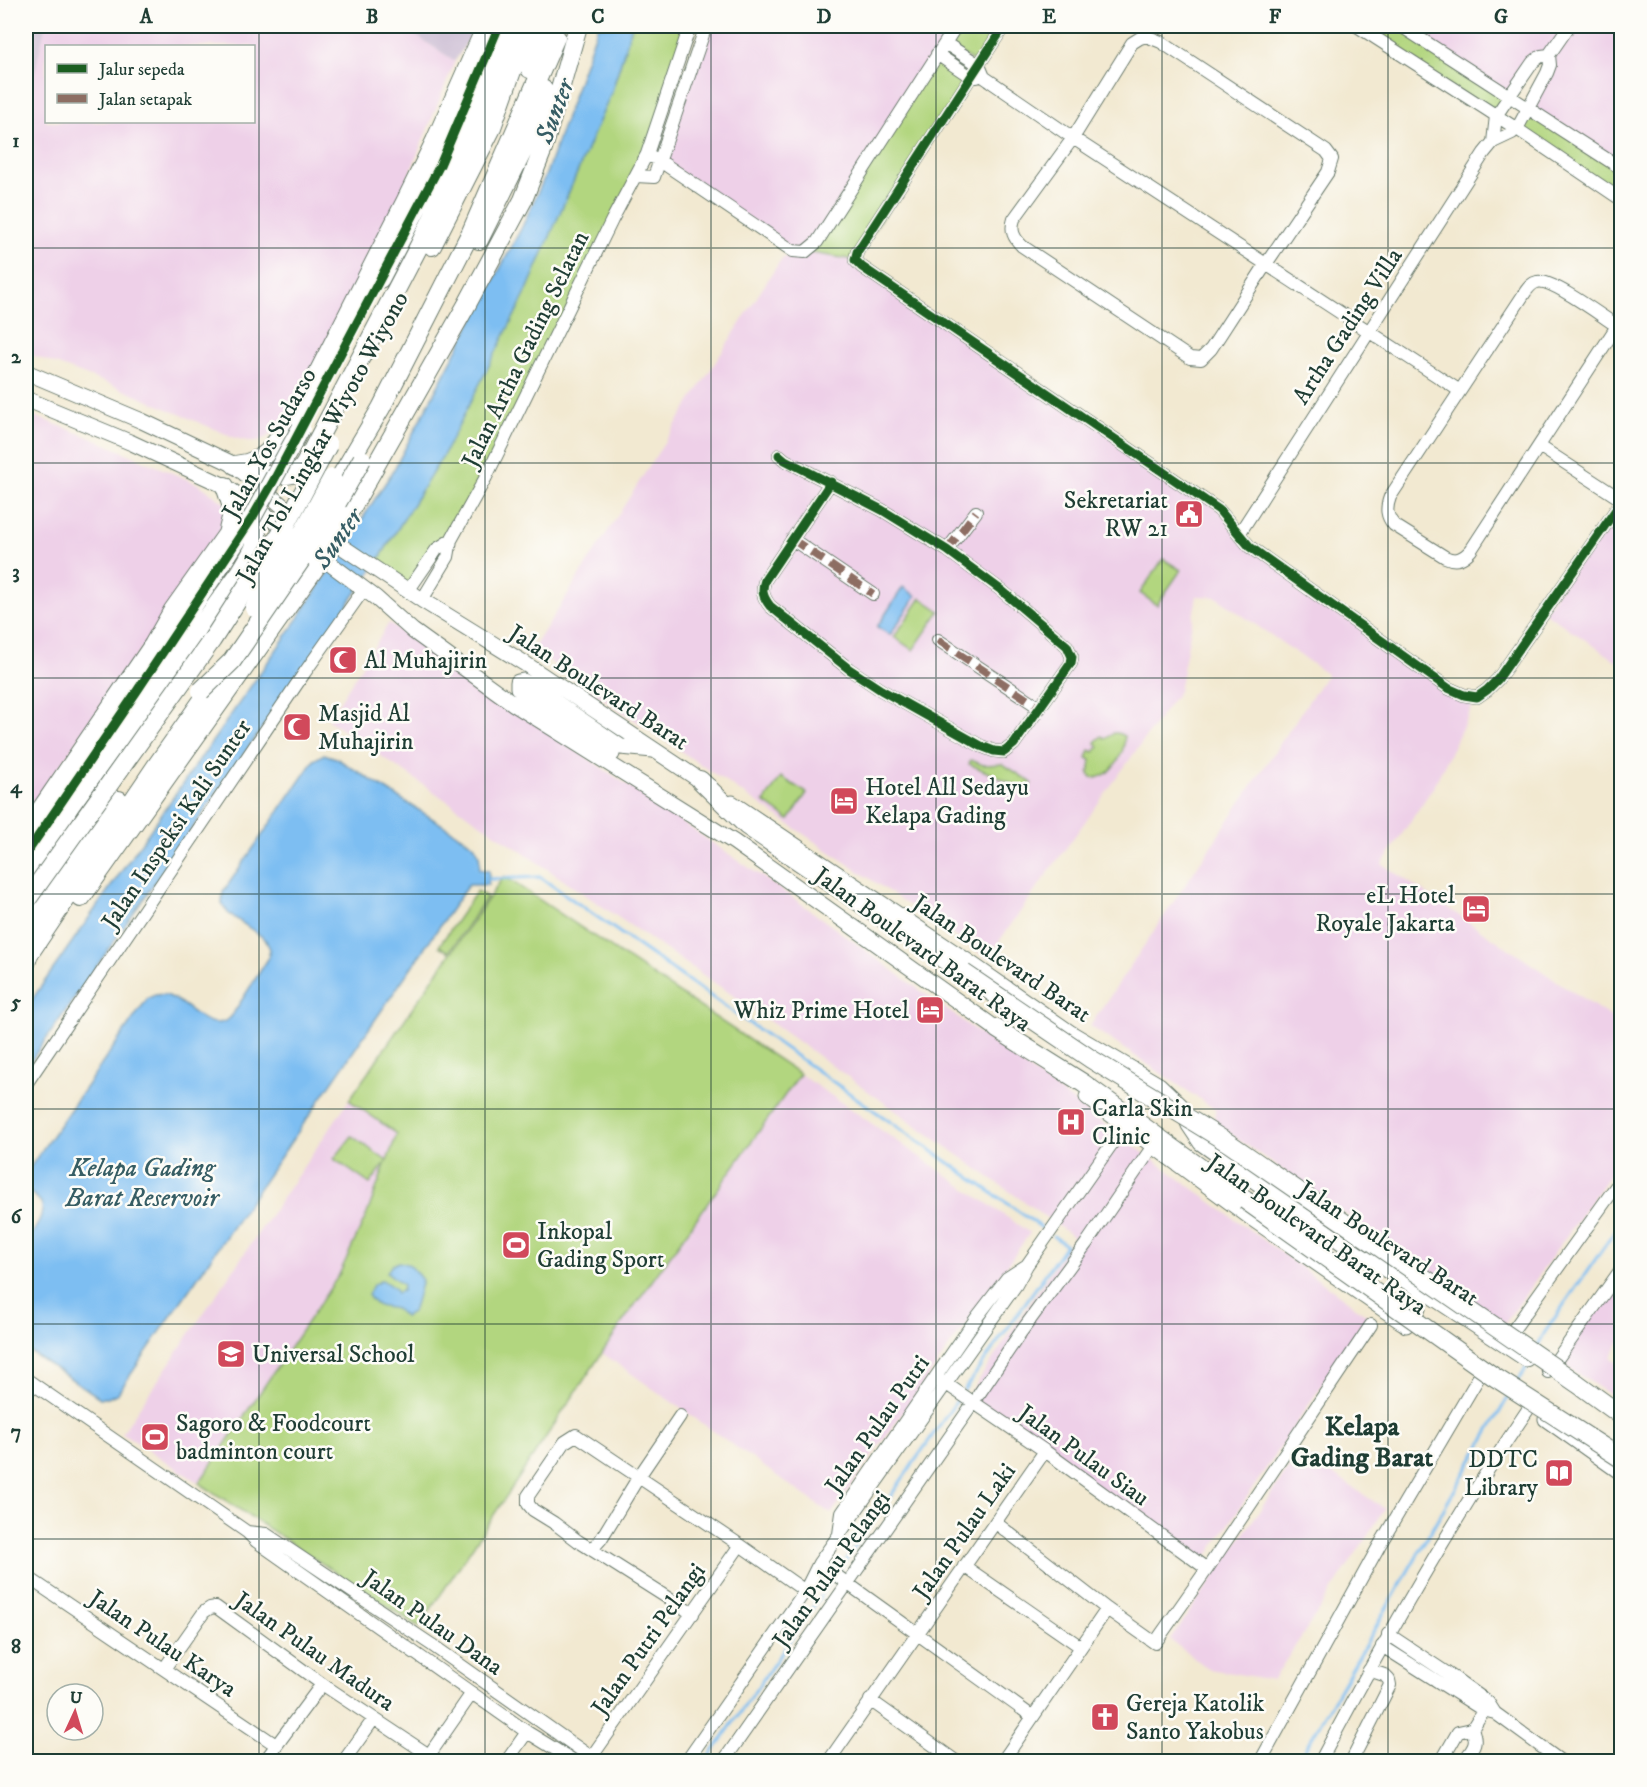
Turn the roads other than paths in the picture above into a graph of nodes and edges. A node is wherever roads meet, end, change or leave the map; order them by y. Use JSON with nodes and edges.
{"nodes":[{"id":1,"x":486,"y":26,"type":"edge"},
{"id":2,"x":500,"y":26,"type":"edge"},
{"id":3,"x":511,"y":26,"type":"edge"},
{"id":4,"x":519,"y":26,"type":"edge"},
{"id":5,"x":528,"y":26,"type":"edge"},
{"id":6,"x":578,"y":26,"type":"edge"},
{"id":7,"x":690,"y":26,"type":"edge"},
{"id":8,"x":706,"y":26,"type":"edge"},
{"id":9,"x":956,"y":26,"type":"edge"},
{"id":10,"x":1005,"y":26,"type":"edge"},
{"id":11,"x":1357,"y":26,"type":"edge"},
{"id":12,"x":1401,"y":26,"type":"edge"},
{"id":13,"x":1569,"y":26,"type":"edge"},
{"id":14,"x":554,"y":29,"type":"edge"},
{"id":15,"x":945,"y":43,"type":"junction"},
{"id":16,"x":937,"y":54,"type":"junction"},
{"id":17,"x":1549,"y":55,"type":"junction"},
{"id":18,"x":982,"y":71,"type":"junction"},
{"id":19,"x":971,"y":77,"type":"junction"},
{"id":20,"x":1510,"y":96,"type":"junction"},
{"id":21,"x":1529,"y":108,"type":"junction"},
{"id":22,"x":1496,"y":116,"type":"junction"},
{"id":23,"x":1517,"y":129,"type":"junction"},
{"id":24,"x":1073,"y":138,"type":"junction"},
{"id":25,"x":1493,"y":142,"type":"junction"},
{"id":26,"x":647,"y":154,"type":"junction"},
{"id":27,"x":660,"y":161,"type":"junction"},
{"id":28,"x":1622,"y":169,"type":"edge"},
{"id":29,"x":636,"y":176,"type":"junction"},
{"id":30,"x":1622,"y":200,"type":"edge"},
{"id":31,"x":418,"y":248,"type":"junction"},
{"id":32,"x":1266,"y":264,"type":"junction"},
{"id":33,"x":1620,"y":325,"type":"edge"},
{"id":34,"x":1369,"y":331,"type":"junction"},
{"id":35,"x":26,"y":372,"type":"edge"},
{"id":36,"x":1460,"y":391,"type":"junction"},
{"id":37,"x":26,"y":399,"type":"edge"},
{"id":38,"x":1539,"y":446,"type":"junction"},
{"id":39,"x":779,"y":455,"type":"dead end"},
{"id":40,"x":305,"y":464,"type":"junction"},
{"id":41,"x":238,"y":467,"type":"junction"},
{"id":42,"x":339,"y":479,"type":"junction"},
{"id":43,"x":831,"y":482,"type":"junction"},
{"id":44,"x":225,"y":486,"type":"junction"},
{"id":45,"x":1622,"y":500,"type":"edge"},
{"id":46,"x":246,"y":501,"type":"junction"},
{"id":47,"x":976,"y":512,"type":"dead end"},
{"id":48,"x":318,"y":531,"type":"junction"},
{"id":49,"x":1239,"y":534,"type":"junction"},
{"id":50,"x":792,"y":539,"type":"junction"},
{"id":51,"x":451,"y":540,"type":"junction"},
{"id":52,"x":947,"y":550,"type":"junction"},
{"id":53,"x":324,"y":559,"type":"junction"},
{"id":54,"x":363,"y":588,"type":"junction"},
{"id":55,"x":408,"y":591,"type":"junction"},
{"id":56,"x":873,"y":594,"type":"dead end"},
{"id":57,"x":422,"y":600,"type":"junction"},
{"id":58,"x":938,"y":640,"type":"dead end"},
{"id":59,"x":201,"y":691,"type":"junction"},
{"id":60,"x":1040,"y":708,"type":"junction"},
{"id":61,"x":656,"y":751,"type":"junction"},
{"id":62,"x":700,"y":780,"type":"junction"},
{"id":63,"x":712,"y":829,"type":"junction"},
{"id":64,"x":32,"y":833,"type":"edge"},
{"id":65,"x":26,"y":854,"type":"edge"},
{"id":66,"x":26,"y":877,"type":"edge"},
{"id":67,"x":26,"y":901,"type":"edge"},
{"id":68,"x":26,"y":930,"type":"edge"},
{"id":69,"x":28,"y":968,"type":"edge"},
{"id":70,"x":996,"y":1029,"type":"junction"},
{"id":71,"x":26,"y":1084,"type":"edge"},
{"id":72,"x":1125,"y":1125,"type":"junction"},
{"id":73,"x":1153,"y":1146,"type":"junction"},
{"id":74,"x":1622,"y":1178,"type":"edge"},
{"id":75,"x":1622,"y":1268,"type":"edge"},
{"id":76,"x":1422,"y":1290,"type":"junction"},
{"id":77,"x":1371,"y":1325,"type":"dead end"},
{"id":78,"x":1406,"y":1325,"type":"junction"},
{"id":79,"x":1507,"y":1346,"type":"junction"},
{"id":80,"x":1542,"y":1370,"type":"junction"},
{"id":81,"x":26,"y":1379,"type":"edge"},
{"id":82,"x":1486,"y":1379,"type":"junction"},
{"id":83,"x":943,"y":1382,"type":"junction"},
{"id":84,"x":974,"y":1398,"type":"junction"},
{"id":85,"x":1527,"y":1406,"type":"junction"},
{"id":86,"x":680,"y":1416,"type":"dead end"},
{"id":87,"x":1622,"y":1419,"type":"edge"},
{"id":88,"x":1045,"y":1451,"type":"junction"},
{"id":89,"x":1622,"y":1459,"type":"edge"},
{"id":90,"x":1622,"y":1473,"type":"edge"},
{"id":91,"x":638,"y":1478,"type":"junction"},
{"id":92,"x":996,"y":1523,"type":"junction"},
{"id":93,"x":247,"y":1532,"type":"junction"},
{"id":94,"x":740,"y":1545,"type":"junction"},
{"id":95,"x":592,"y":1549,"type":"junction"},
{"id":96,"x":822,"y":1565,"type":"junction"},
{"id":97,"x":964,"y":1566,"type":"junction"},
{"id":98,"x":1207,"y":1569,"type":"junction"},
{"id":99,"x":26,"y":1576,"type":"edge"},
{"id":100,"x":846,"y":1581,"type":"junction"},
{"id":101,"x":805,"y":1592,"type":"junction"},
{"id":102,"x":1107,"y":1609,"type":"junction"},
{"id":103,"x":693,"y":1614,"type":"junction"},
{"id":104,"x":917,"y":1634,"type":"junction"},
{"id":105,"x":1385,"y":1640,"type":"junction"},
{"id":106,"x":1081,"y":1647,"type":"junction"},
{"id":107,"x":164,"y":1670,"type":"junction"},
{"id":108,"x":1368,"y":1670,"type":"junction"},
{"id":109,"x":322,"y":1684,"type":"junction"},
{"id":110,"x":472,"y":1693,"type":"junction"},
{"id":111,"x":870,"y":1700,"type":"junction"},
{"id":112,"x":1489,"y":1708,"type":"junction"},
{"id":113,"x":1033,"y":1717,"type":"junction"},
{"id":114,"x":374,"y":1720,"type":"junction"},
{"id":115,"x":1472,"y":1729,"type":"junction"},
{"id":116,"x":527,"y":1732,"type":"junction"},
{"id":117,"x":276,"y":1745,"type":"junction"},
{"id":118,"x":427,"y":1758,"type":"edge"},
{"id":119,"x":589,"y":1760,"type":"edge"},
{"id":120,"x":264,"y":1761,"type":"edge"},
{"id":121,"x":276,"y":1761,"type":"edge"},
{"id":122,"x":343,"y":1761,"type":"edge"},
{"id":123,"x":506,"y":1761,"type":"edge"},
{"id":124,"x":576,"y":1761,"type":"edge"},
{"id":125,"x":686,"y":1761,"type":"edge"},
{"id":126,"x":723,"y":1761,"type":"edge"},
{"id":127,"x":828,"y":1761,"type":"edge"},
{"id":128,"x":957,"y":1761,"type":"edge"},
{"id":129,"x":1002,"y":1761,"type":"edge"},
{"id":130,"x":1260,"y":1761,"type":"edge"},
{"id":131,"x":1320,"y":1761,"type":"edge"},
{"id":132,"x":1351,"y":1761,"type":"edge"},
{"id":133,"x":1441,"y":1761,"type":"edge"},
{"id":134,"x":1463,"y":1761,"type":"edge"},
{"id":135,"x":1562,"y":1761,"type":"edge"}],
"edges":[{"from":1,"to":41,"type":"highway"},
{"from":2,"to":64,"type":"highway","name":"Jalan Yos Sudarso","bridge":true},
{"from":3,"to":31,"type":"highway"},
{"from":4,"to":31,"type":"highway"},
{"from":5,"to":67,"type":"highway","name":"Jalan Tol Lingkar Wiyoto Wiyono","bridge":true},
{"from":6,"to":69,"type":"highway","bridge":true},
{"from":7,"to":26,"type":"street","name":"Jalan Artha Gading Selatan"},
{"from":8,"to":27,"type":"street"},
{"from":9,"to":15,"type":"street"},
{"from":10,"to":18,"type":"street"},
{"from":11,"to":22,"type":"street"},
{"from":12,"to":20,"type":"street"},
{"from":13,"to":17,"type":"street"},
{"from":14,"to":42,"type":"highway"},
{"from":14,"to":59,"type":"highway","name":"Jalan Tol Lingkar Wiyoto Wiyono","bridge":true},
{"from":14,"to":59,"type":"highway","bridge":true},
{"from":15,"to":16,"type":"street"},
{"from":15,"to":18,"type":"street"},
{"from":16,"to":19,"type":"street"},
{"from":16,"to":27,"type":"street"},
{"from":17,"to":20,"type":"street"},
{"from":17,"to":21,"type":"street"},
{"from":18,"to":19,"type":"street"},
{"from":18,"to":24,"type":"street"},
{"from":19,"to":49,"type":"street"},
{"from":20,"to":21,"type":"street"},
{"from":20,"to":22,"type":"street"},
{"from":21,"to":23,"type":"street"},
{"from":21,"to":28,"type":"street"},
{"from":22,"to":23,"type":"street"},
{"from":22,"to":25,"type":"street","name":"Artha Gading Villa"},
{"from":23,"to":25,"type":"street","name":"Artha Gading Villa"},
{"from":23,"to":30,"type":"street"},
{"from":24,"to":32,"type":"street"},
{"from":24,"to":32,"type":"street"},
{"from":24,"to":32,"type":"street"},
{"from":25,"to":34,"type":"street","name":"Artha Gading Villa"},
{"from":26,"to":27,"type":"street"},
{"from":26,"to":29,"type":"street","name":"Jalan Artha Gading Selatan"},
{"from":27,"to":29,"type":"street"},
{"from":29,"to":51,"type":"street","name":"Jalan Artha Gading Selatan"},
{"from":31,"to":40,"type":"highway"},
{"from":32,"to":34,"type":"street"},
{"from":33,"to":36,"type":"street"},
{"from":33,"to":38,"type":"street"},
{"from":34,"to":36,"type":"street"},
{"from":34,"to":49,"type":"street","name":"Artha Gading Villa"},
{"from":35,"to":41,"type":"main road","name":"Jalan Boulevard Barat"},
{"from":36,"to":38,"type":"street"},
{"from":37,"to":44,"type":"main road"},
{"from":38,"to":45,"type":"street"},
{"from":39,"to":43,"type":"street"},
{"from":40,"to":41,"type":"highway"},
{"from":40,"to":42,"type":"highway"},
{"from":41,"to":48,"type":"main road","name":"Jalan Boulevard Barat"},
{"from":42,"to":48,"type":"highway"},
{"from":43,"to":50,"type":"street"},
{"from":43,"to":52,"type":"street"},
{"from":44,"to":46,"type":"main road"},
{"from":44,"to":64,"type":"highway"},
{"from":45,"to":49,"type":"street"},
{"from":46,"to":53,"type":"main road"},
{"from":46,"to":66,"type":"highway"},
{"from":47,"to":52,"type":"street"},
{"from":48,"to":55,"type":"main road","name":"Jalan Boulevard Barat"},
{"from":50,"to":56,"type":"street"},
{"from":50,"to":60,"type":"street"},
{"from":51,"to":55,"type":"street","name":"Jalan Artha Gading Selatan"},
{"from":51,"to":57,"type":"street","name":"Jalan Artha Gading Selatan"},
{"from":52,"to":60,"type":"street"},
{"from":53,"to":54,"type":"main road"},
{"from":53,"to":69,"type":"highway"},
{"from":54,"to":63,"type":"main road"},
{"from":54,"to":71,"type":"street","name":"Jalan Inspeksi Kali Sunter"},
{"from":55,"to":57,"type":"main road","name":"Jalan Boulevard Barat"},
{"from":57,"to":61,"type":"main road","name":"Jalan Boulevard Barat"},
{"from":58,"to":60,"type":"street"},
{"from":59,"to":68,"type":"highway","name":"Jalan Tol Lingkar Wiyoto Wiyono"},
{"from":61,"to":62,"type":"main road","name":"Jalan Boulevard Barat"},
{"from":61,"to":63,"type":"main road"},
{"from":62,"to":76,"type":"main road","name":"Jalan Boulevard Barat"},
{"from":62,"to":87,"type":"highway","bridge":true},
{"from":63,"to":70,"type":"main road","name":"Jalan Boulevard Barat Raya"},
{"from":64,"to":65,"type":"highway","name":"Jalan Yos Sudarso"},
{"from":70,"to":72,"type":"main road","name":"Jalan Boulevard Barat Raya"},
{"from":70,"to":89,"type":"highway","bridge":true},
{"from":72,"to":73,"type":"main road","name":"Jalan Boulevard Barat Raya"},
{"from":72,"to":83,"type":"street","name":"Jalan Pulau Putri"},
{"from":73,"to":78,"type":"main road","name":"Jalan Boulevard Barat Raya"},
{"from":73,"to":84,"type":"street","name":"Jalan Pulau Pelangi"},
{"from":74,"to":79,"type":"street"},
{"from":75,"to":80,"type":"street"},
{"from":76,"to":78,"type":"main road"},
{"from":76,"to":79,"type":"main road","name":"Jalan Boulevard Barat"},
{"from":77,"to":98,"type":"street"},
{"from":78,"to":82,"type":"main road","name":"Jalan Boulevard Barat Raya"},
{"from":79,"to":80,"type":"main road","name":"Jalan Boulevard Barat"},
{"from":80,"to":87,"type":"main road","name":"Jalan Boulevard Barat"},
{"from":81,"to":93,"type":"street","name":"Jalan Pulau Dana"},
{"from":82,"to":85,"type":"main road","name":"Jalan Boulevard Barat Raya"},
{"from":82,"to":130,"type":"street"},
{"from":83,"to":84,"type":"street","name":"Jalan Pulau Siau"},
{"from":83,"to":96,"type":"street","name":"Jalan Pulau Putri"},
{"from":84,"to":88,"type":"street","name":"Jalan Pulau Siau"},
{"from":84,"to":100,"type":"street","name":"Jalan Pulau Pelangi"},
{"from":85,"to":90,"type":"main road","name":"Jalan Boulevard Barat Raya"},
{"from":85,"to":105,"type":"street"},
{"from":86,"to":91,"type":"street"},
{"from":88,"to":92,"type":"street","name":"Jalan Pulau Laki"},
{"from":88,"to":98,"type":"street","name":"Jalan Pulau Siau"},
{"from":91,"to":94,"type":"street"},
{"from":91,"to":95,"type":"street"},
{"from":91,"to":95,"type":"street"},
{"from":92,"to":97,"type":"street","name":"Jalan Pulau Laki"},
{"from":92,"to":102,"type":"street"},
{"from":93,"to":110,"type":"street","name":"Jalan Pulau Dana"},
{"from":93,"to":119,"type":"street","name":"Jalan Pulau Dana"},
{"from":94,"to":101,"type":"street"},
{"from":94,"to":103,"type":"street","name":"Jalan Putri Pelangi"},
{"from":95,"to":103,"type":"street"},
{"from":96,"to":100,"type":"street"},
{"from":96,"to":101,"type":"street","name":"Jalan Pulau Putri"},
{"from":97,"to":104,"type":"street","name":"Jalan Pulau Laki"},
{"from":97,"to":106,"type":"street"},
{"from":98,"to":102,"type":"street"},
{"from":99,"to":107,"type":"street","name":"Jalan Pulau Karya"},
{"from":100,"to":104,"type":"street"},
{"from":100,"to":126,"type":"street","name":"Jalan Pulau Pelangi"},
{"from":101,"to":125,"type":"street","name":"Jalan Pulau Putri"},
{"from":102,"to":106,"type":"street"},
{"from":103,"to":119,"type":"street","name":"Jalan Putri Pelangi"},
{"from":104,"to":111,"type":"street","name":"Jalan Pulau Laki"},
{"from":104,"to":113,"type":"street"},
{"from":105,"to":108,"type":"street"},
{"from":105,"to":112,"type":"street"},
{"from":106,"to":113,"type":"street"},
{"from":107,"to":109,"type":"street","name":"Jalan Pulau Madura"},
{"from":107,"to":117,"type":"street","name":"Jalan Pulau Karya"},
{"from":108,"to":131,"type":"street"},
{"from":108,"to":132,"type":"street"},
{"from":109,"to":114,"type":"street","name":"Jalan Pulau Madura"},
{"from":109,"to":117,"type":"street"},
{"from":110,"to":116,"type":"street","name":"Jalan Pulau Dana"},
{"from":110,"to":118,"type":"street"},
{"from":111,"to":127,"type":"street","name":"Jalan Pulau Laki"},
{"from":111,"to":128,"type":"street"},
{"from":112,"to":115,"type":"street"},
{"from":112,"to":135,"type":"street"},
{"from":113,"to":129,"type":"street"},
{"from":114,"to":118,"type":"street","name":"Jalan Pulau Madura"},
{"from":114,"to":122,"type":"street"},
{"from":115,"to":133,"type":"street"},
{"from":115,"to":134,"type":"street"},
{"from":116,"to":123,"type":"street"},
{"from":116,"to":124,"type":"street","name":"Jalan Pulau Dana"},
{"from":117,"to":120,"type":"street"},
{"from":117,"to":121,"type":"street"}]}
